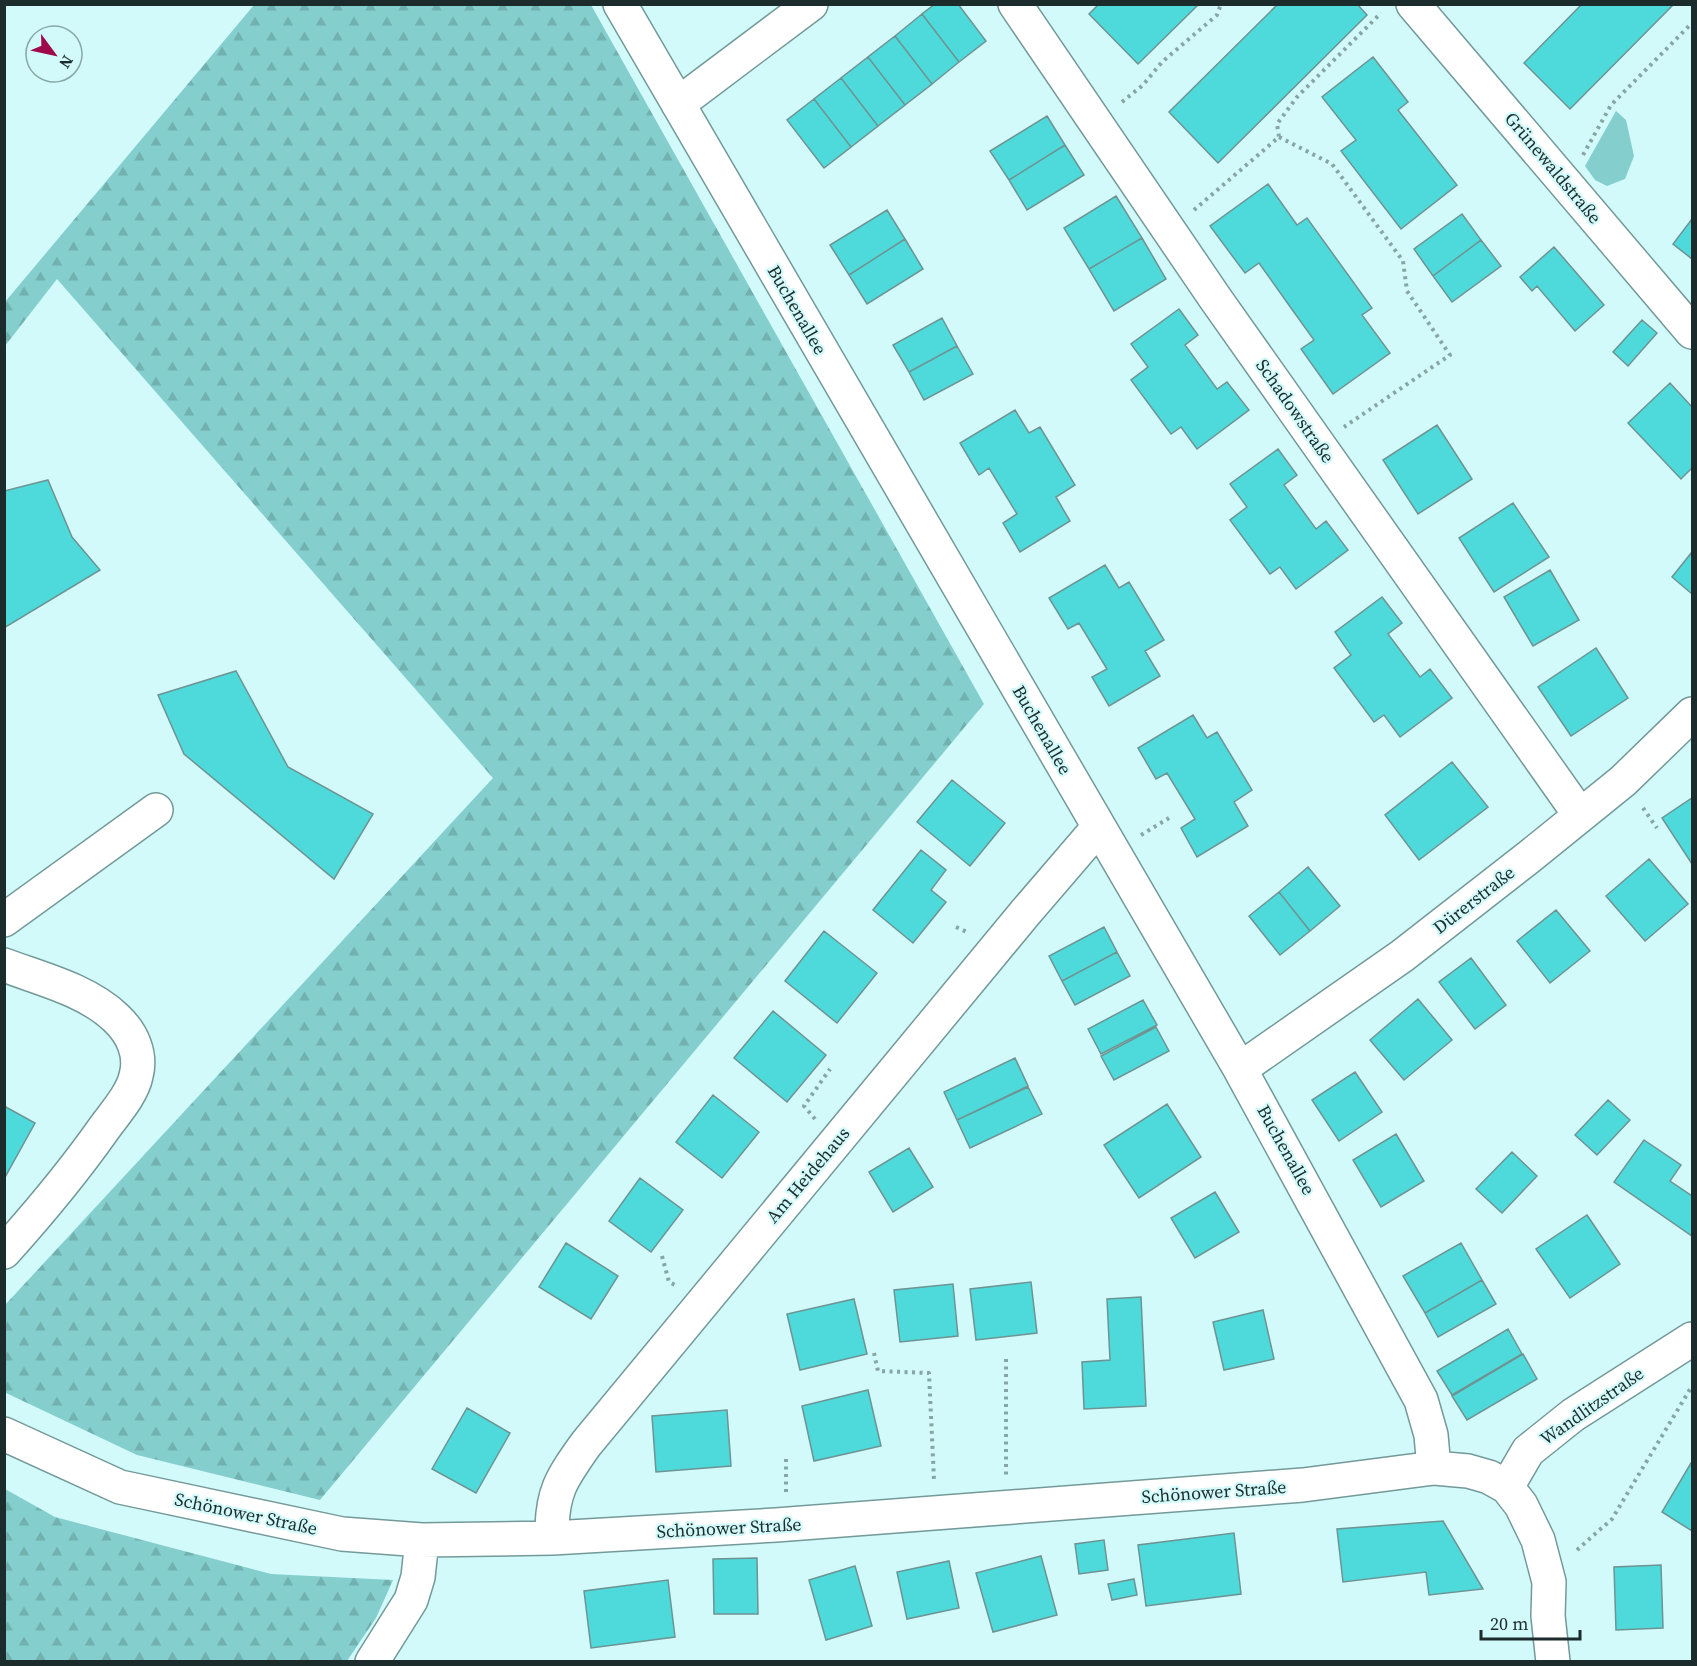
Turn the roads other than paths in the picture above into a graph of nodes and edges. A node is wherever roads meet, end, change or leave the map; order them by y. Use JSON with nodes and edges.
{"nodes":[{"id":1,"x":620,"y":4,"type":"edge"},
{"id":2,"x":811,"y":4,"type":"edge"},
{"id":3,"x":1015,"y":4,"type":"edge"},
{"id":4,"x":1413,"y":4,"type":"edge"},
{"id":5,"x":678,"y":104,"type":"junction"},
{"id":6,"x":1692,"y":332,"type":"edge"},
{"id":7,"x":1692,"y":714,"type":"edge"},
{"id":8,"x":156,"y":810,"type":"dead end"},
{"id":9,"x":1580,"y":815,"type":"junction"},
{"id":10,"x":1098,"y":828,"type":"junction"},
{"id":11,"x":4,"y":920,"type":"edge"},
{"id":12,"x":4,"y":965,"type":"edge"},
{"id":13,"x":1240,"y":1069,"type":"junction"},
{"id":14,"x":4,"y":1252,"type":"edge"},
{"id":15,"x":1692,"y":1340,"type":"edge"},
{"id":16,"x":4,"y":1434,"type":"edge"},
{"id":17,"x":1434,"y":1468,"type":"junction"},
{"id":18,"x":1507,"y":1487,"type":"junction"},
{"id":19,"x":552,"y":1538,"type":"junction"},
{"id":20,"x":422,"y":1540,"type":"junction"},
{"id":21,"x":372,"y":1662,"type":"edge"},
{"id":22,"x":1553,"y":1662,"type":"edge"}],
"edges":[{"from":1,"to":5,"type":"street","name":"Buchenallee"},
{"from":2,"to":5,"type":"street"},
{"from":3,"to":9,"type":"street","name":"Schadowstraße"},
{"from":4,"to":6,"type":"street","name":"Grünewaldstraße"},
{"from":5,"to":10,"type":"street","name":"Buchenallee"},
{"from":7,"to":9,"type":"street","name":"Dürerstraße"},
{"from":8,"to":11,"type":"street"},
{"from":9,"to":13,"type":"street","name":"Dürerstraße"},
{"from":10,"to":13,"type":"street","name":"Buchenallee"},
{"from":10,"to":19,"type":"street","name":"Am Heidehaus"},
{"from":12,"to":14,"type":"street"},
{"from":13,"to":17,"type":"street","name":"Buchenallee"},
{"from":15,"to":18,"type":"street","name":"Wandlitzstraße"},
{"from":16,"to":20,"type":"street","name":"Schönower Straße"},
{"from":17,"to":18,"type":"street","name":"Schönower Straße"},
{"from":17,"to":19,"type":"street","name":"Schönower Straße"},
{"from":18,"to":22,"type":"street"},
{"from":19,"to":20,"type":"street","name":"Schönower Straße"},
{"from":20,"to":21,"type":"street"}]}
